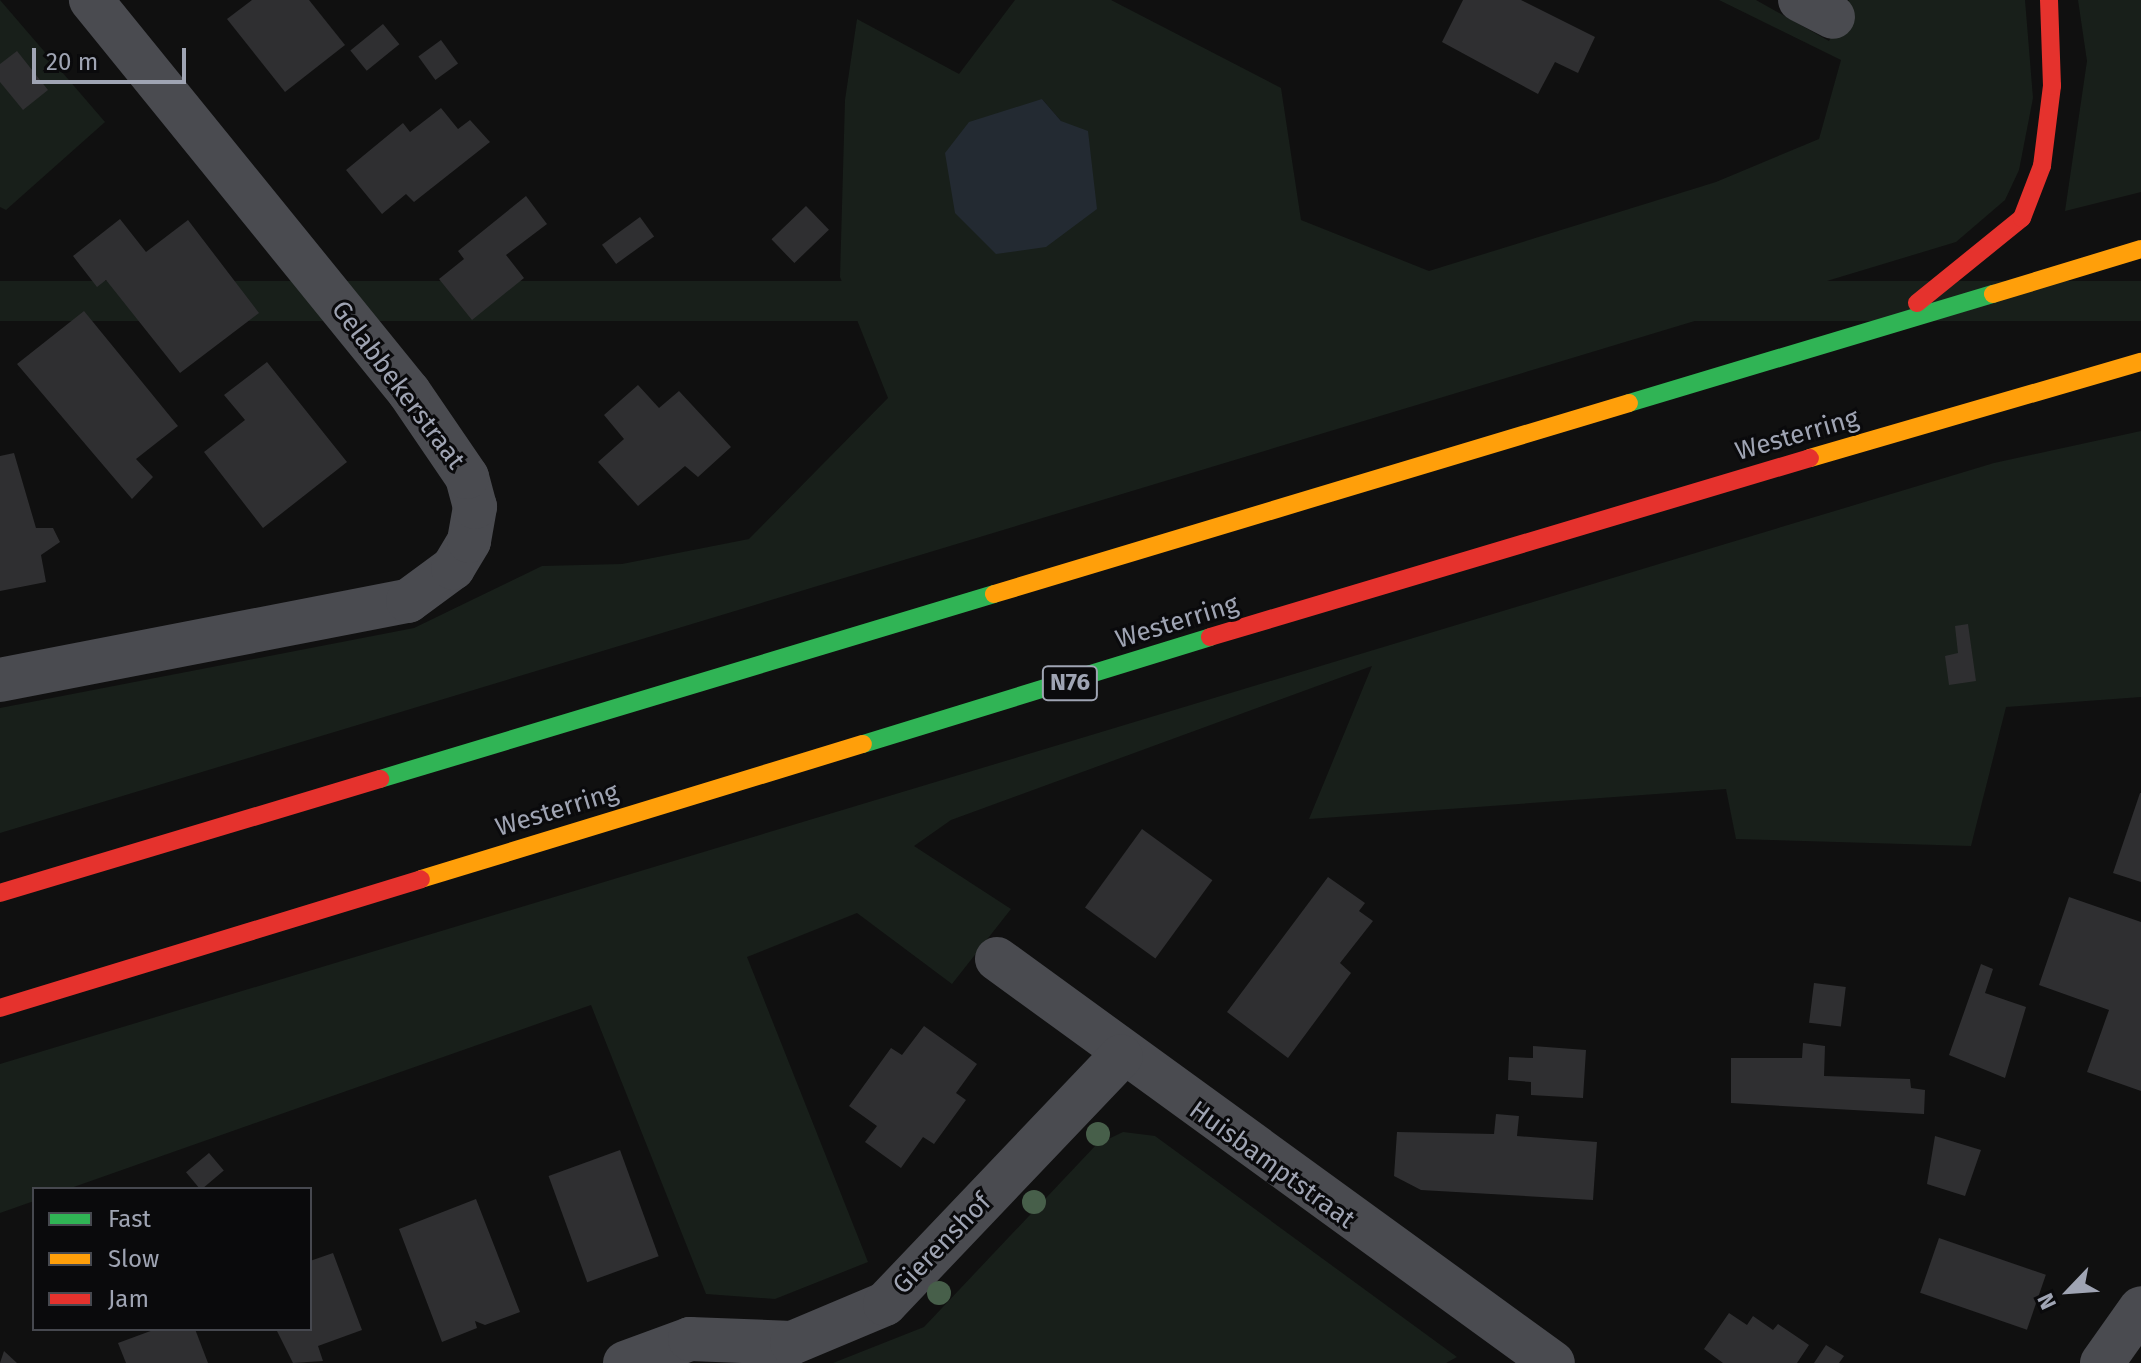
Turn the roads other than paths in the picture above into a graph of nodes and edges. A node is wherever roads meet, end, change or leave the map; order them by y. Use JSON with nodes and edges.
{"nodes":[{"id":1,"x":91,"y":0,"type":"edge"},
{"id":2,"x":2049,"y":0,"type":"edge"},
{"id":3,"x":2141,"y":249,"type":"edge"},
{"id":4,"x":1900,"y":317,"type":"junction"},
{"id":5,"x":2141,"y":362,"type":"edge"},
{"id":6,"x":0,"y":680,"type":"edge"},
{"id":7,"x":0,"y":893,"type":"edge"},
{"id":8,"x":997,"y":959,"type":"dead end"},
{"id":9,"x":0,"y":1008,"type":"edge"},
{"id":10,"x":1121,"y":1056,"type":"junction"},
{"id":11,"x":2141,"y":1308,"type":"edge"},
{"id":12,"x":625,"y":1363,"type":"edge"},
{"id":13,"x":1553,"y":1363,"type":"edge"},
{"id":14,"x":2102,"y":1363,"type":"edge"}],
"edges":[{"from":1,"to":6,"type":"street","name":"Gelabbekerstraat"},
{"from":2,"to":4,"type":"highway"},
{"from":3,"to":4,"type":"highway"},
{"from":4,"to":7,"type":"highway"},
{"from":5,"to":9,"type":"highway","name":"Westerring","number":"N76"},
{"from":8,"to":10,"type":"street","name":"Huisbamptstraat"},
{"from":10,"to":12,"type":"street","name":"Gierenshof"},
{"from":10,"to":13,"type":"street","name":"Huisbamptstraat"},
{"from":11,"to":14,"type":"street"}]}
